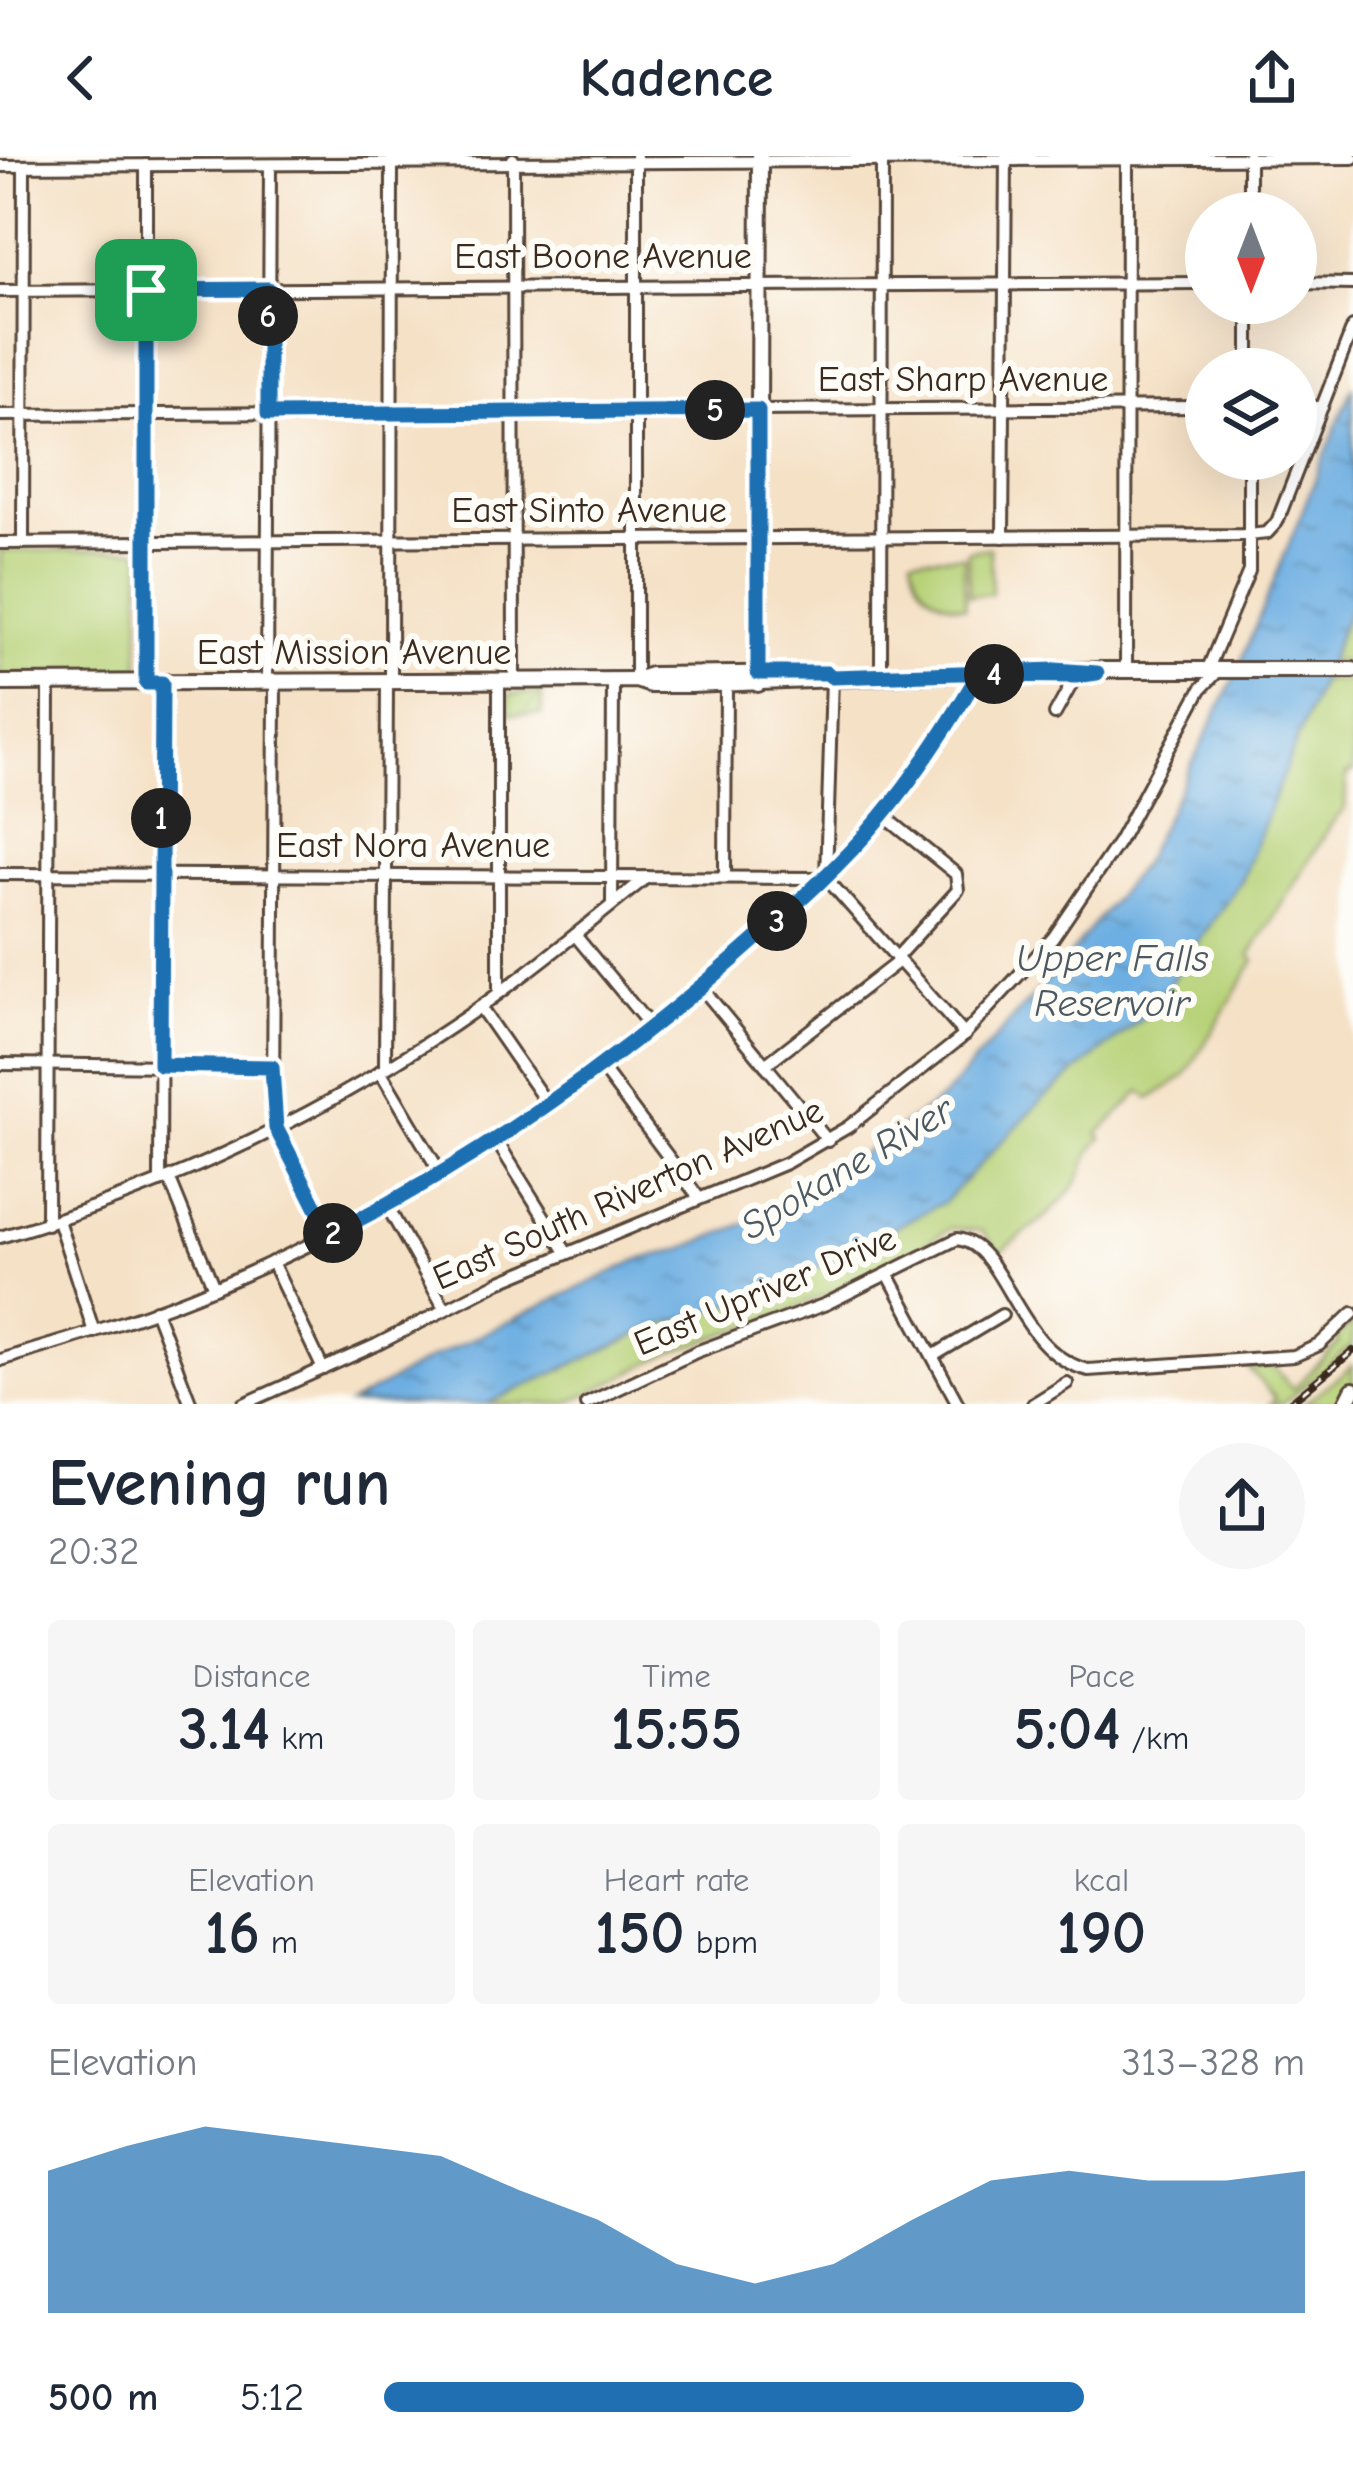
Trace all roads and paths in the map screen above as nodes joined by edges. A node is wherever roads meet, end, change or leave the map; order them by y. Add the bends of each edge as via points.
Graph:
1 (1006, 157) edge
2 (1127, 157) edge
3 (1249, 157) edge
4 (882, 158) edge
5 (1353, 158) edge
6 (392, 159) edge
7 (513, 159) edge
8 (636, 159) edge
9 (760, 159) edge
10 (270, 164) junction
11 (146, 165) junction
12 (0, 166) edge
13 (24, 166) junction
14 (1249, 192) edge
15 (1126, 283) junction
16 (1185, 283) edge
17 (1317, 283) edge
18 (1004, 284) junction
19 (1353, 284) edge
20 (881, 285) junction
21 (513, 286) junction
22 (637, 286) junction
23 (759, 286) junction
24 (391, 288) junction
25 (268, 289) junction
26 (23, 290) junction
27 (146, 290) junction
28 (0, 291) edge
29 (1353, 327) edge
30 (1185, 407) edge
31 (1317, 407) edge
32 (1322, 407) junction
33 (1004, 408) junction
34 (1127, 408) junction
35 (881, 409) junction
36 (758, 410) junction
37 (636, 411) junction
38 (514, 412) junction
39 (391, 413) junction
40 (146, 414) junction
41 (268, 414) junction
42 (0, 415) edge
43 (23, 415) junction
44 (1249, 480) edge
45 (1250, 535) junction
46 (1126, 536) junction
47 (1004, 537) junction
48 (758, 538) junction
49 (881, 538) junction
50 (513, 540) junction
51 (636, 540) junction
52 (390, 541) junction
53 (145, 542) junction
54 (268, 542) junction
55 (0, 543) edge
56 (23, 543) junction
57 (1351, 668) edge
58 (1210, 671) junction
59 (1126, 672) junction
60 (1048, 673) junction
61 (1097, 673) junction
62 (978, 675) junction
63 (881, 676) junction
64 (1076, 676) junction
65 (832, 677) junction
66 (758, 678) junction
67 (636, 680) junction
68 (613, 681) junction
69 (389, 682) junction
70 (507, 682) junction
71 (0, 683) edge
72 (49, 683) junction
73 (154, 683) junction
74 (271, 683) junction
75 (726, 685) junction
76 (1201, 689) junction
77 (1055, 714) dead end
78 (883, 815) junction
79 (0, 874) edge
80 (48, 874) junction
81 (161, 875) junction
82 (274, 875) junction
83 (386, 876) junction
84 (500, 876) junction
85 (613, 876) junction
86 (646, 877) junction
87 (725, 877) junction
88 (826, 878) junction
89 (612, 904) junction
90 (575, 935) junction
91 (898, 959) junction
92 (701, 987) junction
93 (499, 992) junction
94 (480, 1007) junction
95 (651, 1027) junction
96 (965, 1035) junction
97 (0, 1064) edge
98 (47, 1064) junction
99 (160, 1065) junction
100 (765, 1065) junction
101 (272, 1067) junction
102 (601, 1067) junction
103 (383, 1069) junction
104 (548, 1105) junction
105 (276, 1128) junction
106 (496, 1140) junction
107 (828, 1141) junction
108 (441, 1174) junction
109 (165, 1180) junction
110 (699, 1198) junction
111 (387, 1206) junction
112 (52, 1222) junction
113 (330, 1234) junction
114 (0, 1238) edge
115 (566, 1252) junction
116 (272, 1262) junction
117 (888, 1274) junction
118 (214, 1288) junction
119 (445, 1309) junction
120 (155, 1310) junction
121 (1353, 1312) edge
122 (1002, 1315) dead end
123 (94, 1331) junction
124 (933, 1356) junction
125 (0, 1360) edge
126 (323, 1369) junction
127 (1067, 1383) dead end
128 (1353, 1390) edge
129 (191, 1404) edge
130 (244, 1404) edge
131 (586, 1404) edge
132 (958, 1404) edge
133 (1033, 1404) edge
134 (1346, 1404) edge

1 - 2 street
1 - 4 street
1 - 18 street
2 - 3 street
2 - 15 street
3 - 5 street
3 - 14 street
4 - 9 street
4 - 20 street
6 - 7 street
6 - 10 street
6 - 24 street
7 - 8 street
7 - 21 street
8 - 9 street
8 - 22 street
9 - 23 main road
10 - 11 street
10 - 25 street
11 - 13 street
11 - 27 street
12 - 13 street
13 - 26 street
15 - 16 street, East Boone Avenue
15 - 18 street, East Boone Avenue
15 - 34 street
17 - 19 street
18 - 20 street, East Boone Avenue
18 - 33 street
20 - 23 street, East Boone Avenue
20 - 35 street
21 - 22 street, East Boone Avenue
21 - 24 street, East Boone Avenue
21 - 38 street
22 - 23 street, East Boone Avenue
22 - 37 street
23 - 36 main road
24 - 25 street, East Boone Avenue
24 - 39 street
25 - 27 street, East Boone Avenue
25 - 41 street
26 - 27 street, East Boone Avenue
26 - 28 street, East Boone Avenue
26 - 43 street
27 - 40 street
29 - 32 street
30 - 34 street, East Sharp Avenue
31 - 32 street
32 - 45 street via 1277,522
33 - 34 street, East Sharp Avenue
33 - 35 street, East Sharp Avenue
33 - 47 street
34 - 46 street
35 - 36 street, East Sharp Avenue
35 - 49 street
36 - 37 street, East Sharp Avenue
36 - 48 main road
37 - 38 street, East Sharp Avenue
37 - 51 street
38 - 39 street, East Sharp Avenue
38 - 50 street
39 - 41 street, East Sharp Avenue
39 - 52 street
40 - 41 street, East Sharp Avenue
40 - 43 street, East Sharp Avenue
40 - 53 street
41 - 54 street
42 - 43 street, East Sharp Avenue
43 - 56 street
44 - 45 street
45 - 46 street, East Sinto Avenue
45 - 58 street via 1249,571
46 - 47 street, East Sinto Avenue
46 - 59 street
47 - 49 street, East Sinto Avenue
48 - 49 street, East Sinto Avenue
48 - 51 street, East Sinto Avenue
48 - 66 main road
49 - 63 street
50 - 51 street, East Sinto Avenue
50 - 52 street, East Sinto Avenue
50 - 70 street
51 - 67 street
52 - 54 street, East Sinto Avenue
52 - 69 street
53 - 54 street, East Sinto Avenue
53 - 56 street, East Sinto Avenue
53 - 73 street
54 - 74 street
55 - 56 street, East Sinto Avenue
57 - 58 main road, East Mission Avenue
58 - 59 main road, East Mission Avenue
58 - 76 street, East South Riverton Avenue
58 - 76 street
59 - 61 main road, East Mission Avenue
60 - 61 main road, East Mission Avenue
60 - 62 main road, East Mission Avenue
60 - 64 main road, East Mission Avenue
61 - 64 main road, East Mission Avenue
62 - 63 main road, East Mission Avenue
62 - 78 street
63 - 65 main road, East Mission Avenue
64 - 77 street
65 - 66 main road, East Mission Avenue
65 - 88 street
66 - 67 main road, East Mission Avenue
66 - 75 main road, East Mission Avenue
67 - 68 main road, East Mission Avenue
67 - 75 main road, East Mission Avenue
68 - 70 main road, East Mission Avenue
68 - 85 street
69 - 70 main road, East Mission Avenue
69 - 74 main road, East Mission Avenue
69 - 83 street
70 - 84 street
71 - 72 main road, East Mission Avenue
72 - 73 main road, East Mission Avenue
72 - 80 street
73 - 74 main road, East Mission Avenue
73 - 81 street
74 - 82 street
75 - 87 street
76 - 96 street, East South Riverton Avenue via 1067,918
78 - 88 street
78 - 91 street via 956,874 958,890
79 - 80 street, East Nora Avenue
80 - 81 street, East Nora Avenue
80 - 98 street
81 - 82 street, East Nora Avenue
81 - 99 street
82 - 83 street, East Nora Avenue
82 - 101 street
83 - 84 street, East Nora Avenue
83 - 103 street
84 - 85 street, East Nora Avenue
84 - 93 street
85 - 86 street, East Nora Avenue
85 - 89 street
86 - 87 street, East Nora Avenue
86 - 89 street
87 - 88 street, East Nora Avenue
88 - 91 street
88 - 92 street
89 - 90 street
90 - 93 street
90 - 95 street
91 - 96 street
91 - 100 street
92 - 95 street
92 - 100 street
93 - 94 street
94 - 103 street
94 - 104 street
95 - 102 street
96 - 107 street, East South Riverton Avenue
97 - 98 street
98 - 99 street
98 - 112 street
99 - 101 street
99 - 109 street
100 - 107 street
101 - 105 street
102 - 104 street
102 - 110 street
103 - 105 street
103 - 108 street
104 - 106 street
105 - 109 street
105 - 113 street
106 - 108 street
106 - 115 street
107 - 110 street, East South Riverton Avenue
108 - 111 street
109 - 112 street
109 - 118 street
110 - 115 street, East South Riverton Avenue
111 - 113 street
111 - 119 street
112 - 114 street
112 - 123 street
113 - 116 street
115 - 119 street, East South Riverton Avenue
116 - 118 street
116 - 126 street
117 - 121 street, East Upriver Drive via 946,1242 969,1240 1043,1346 1088,1370 1294,1356 1323,1342
117 - 124 street
117 - 131 street, East Upriver Drive
118 - 120 street
119 - 126 street, East South Riverton Avenue
120 - 123 street
120 - 129 street
122 - 124 street
123 - 125 street
124 - 132 street
126 - 130 street, East South Riverton Avenue
127 - 133 street
128 - 134 main road

